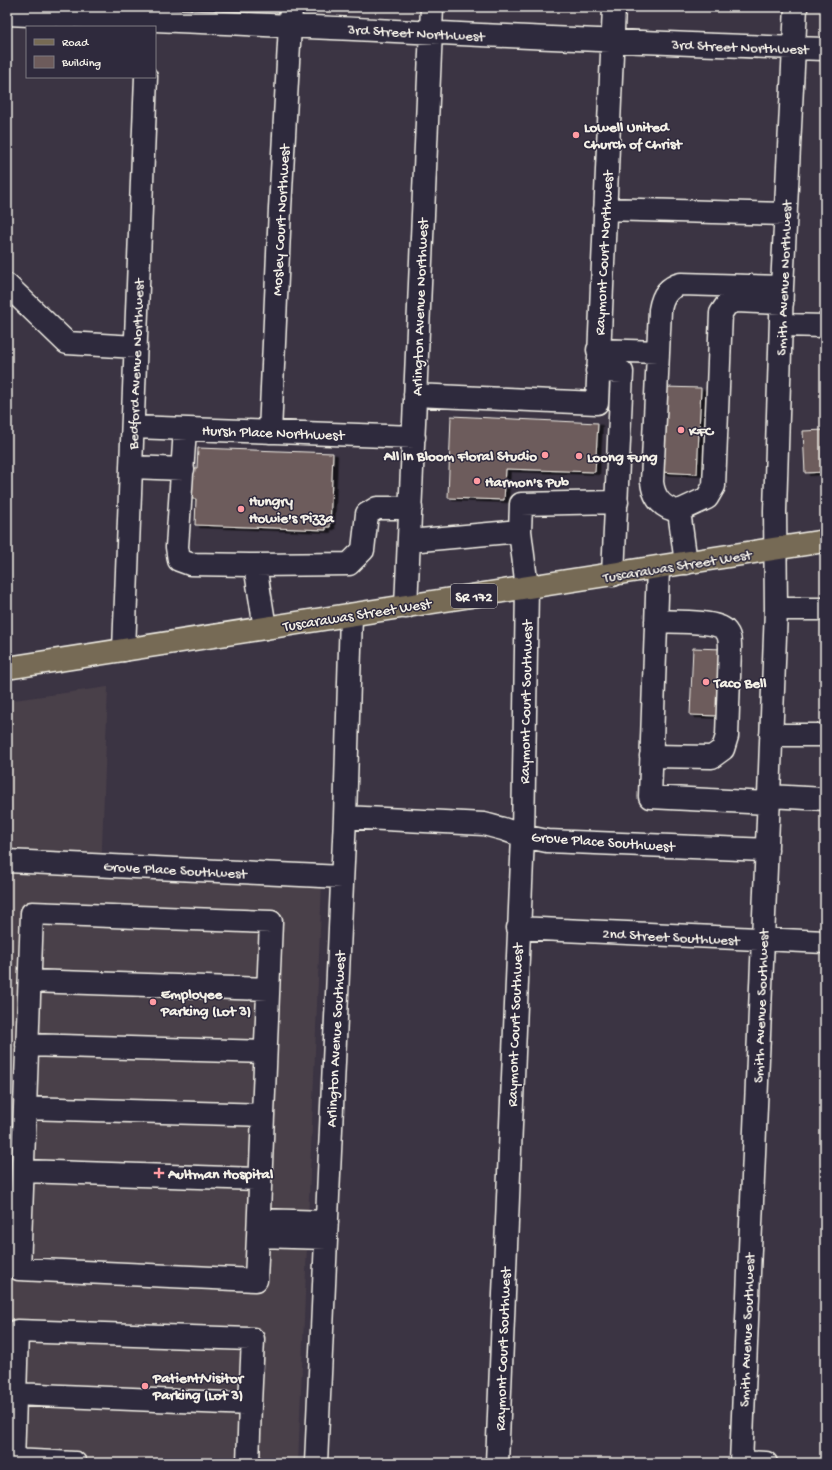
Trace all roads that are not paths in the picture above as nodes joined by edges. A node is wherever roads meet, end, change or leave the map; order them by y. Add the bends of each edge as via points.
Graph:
1 (432, 7) edge
2 (614, 7) edge
3 (796, 7) edge
4 (10, 12) edge
5 (291, 16) edge
6 (149, 18) edge
7 (430, 33) junction
8 (612, 41) junction
9 (793, 48) junction
10 (825, 49) edge
11 (146, 78) edge
12 (605, 209) junction
13 (786, 214) junction
14 (7, 285) edge
15 (782, 295) junction
16 (781, 325) junction
17 (825, 326) edge
18 (136, 347) junction
19 (598, 350) junction
20 (658, 357) junction
21 (597, 371) junction
22 (415, 395) junction
23 (132, 427) junction
24 (185, 429) junction
25 (270, 432) junction
26 (414, 438) junction
27 (131, 467) junction
28 (182, 469) junction
29 (617, 502) junction
30 (411, 508) junction
31 (679, 511) junction
32 (520, 531) junction
33 (409, 541) junction
34 (825, 542) edge
35 (776, 550) junction
36 (686, 563) junction
37 (255, 565) junction
38 (658, 568) junction
39 (613, 575) junction
40 (527, 588) junction
41 (406, 607) junction
42 (776, 609) junction
43 (825, 609) edge
44 (351, 615) junction
45 (656, 621) junction
46 (265, 628) junction
47 (124, 650) junction
48 (7, 668) edge
49 (771, 735) junction
50 (825, 735) edge
51 (652, 756) junction
52 (825, 799) edge
53 (769, 800) junction
54 (345, 817) junction
55 (523, 836) junction
56 (767, 850) junction
57 (7, 861) edge
58 (342, 877) junction
59 (518, 928) junction
60 (763, 940) junction
61 (825, 942) edge
62 (30, 981) junction
63 (268, 989) junction
64 (27, 1045) junction
65 (265, 1052) junction
66 (25, 1108) junction
67 (263, 1115) junction
68 (23, 1171) junction
69 (260, 1179) junction
70 (258, 1228) junction
71 (326, 1230) junction
72 (15, 1394) junction
73 (250, 1404) junction
74 (13, 1462) edge
75 (741, 1462) edge
76 (75, 1463) edge
77 (248, 1463) edge
78 (322, 1463) edge
79 (497, 1463) edge
80 (766, 1463) edge

1 - 7 street, Arlington Avenue Northwest
2 - 8 street, Raymont Court Northwest
3 - 9 street, Smith Avenue Northwest
4 - 6 street, 3rd Street Northwest
5 - 6 street, 3rd Street Northwest
5 - 7 street, 3rd Street Northwest
5 - 25 street, Mosley Court Northwest
7 - 8 street, 3rd Street Northwest
7 - 22 street, Arlington Avenue Northwest
8 - 9 street, 3rd Street Northwest
8 - 12 street, Raymont Court Northwest
9 - 10 street, 3rd Street Northwest
9 - 13 street, Smith Avenue Northwest
11 - 18 street, Bedford Avenue Northwest
12 - 13 street
12 - 19 street, Raymont Court Northwest
13 - 15 street, Smith Avenue Northwest
14 - 18 street via 67,343
15 - 16 street, Smith Avenue Northwest
15 - 20 street via 681,284 676,286 668,291 661,305
15 - 31 street via 736,301 727,304 722,310 714,486 707,498
16 - 17 street
16 - 35 street, Smith Avenue Northwest
18 - 23 street, Bedford Avenue Northwest
19 - 20 street
19 - 21 street, Raymont Court Northwest
20 - 31 street via 653,486 660,503 669,509
21 - 22 street, Raymont Court Northwest via 597,403
21 - 29 street via 622,372
22 - 26 street, Arlington Avenue Northwest
23 - 24 street, Hursh Place Northwest
23 - 27 street, Bedford Avenue Northwest
24 - 25 street, Hursh Place Northwest
24 - 28 street
25 - 26 street, Hursh Place Northwest
26 - 30 street, Arlington Avenue Northwest
27 - 28 street
27 - 47 street, Bedford Avenue Northwest
28 - 37 street via 177,547 179,560 190,564
29 - 32 street, Raymont Court Southwest via 521,504
29 - 39 street
30 - 33 street, Arlington Avenue Northwest
30 - 37 street via 377,508 367,514 364,550 349,564
31 - 36 street
32 - 33 street
32 - 40 street, Raymont Court Southwest
33 - 41 street, Arlington Avenue Northwest
34 - 35 main road, Tuscarawas Street West / SR 172
35 - 36 main road, Tuscarawas Street West / SR 172
35 - 42 street, Smith Avenue Southwest
36 - 38 main road, Tuscarawas Street West / SR 172
37 - 46 street
38 - 39 main road, Tuscarawas Street West / SR 172
38 - 45 street
39 - 40 main road, Tuscarawas Street West / SR 172
40 - 41 main road, Tuscarawas Street West / SR 172
40 - 55 street, Raymont Court Southwest
41 - 44 main road, Tuscarawas Street West / SR 172
42 - 43 street
42 - 49 street, Smith Avenue Southwest
44 - 46 main road, Tuscarawas Street West / SR 172
44 - 54 street, Arlington Avenue Southwest
45 - 51 street
45 - 51 street via 715,625 727,633 730,648 727,729 723,749 712,757
46 - 47 main road, Tuscarawas Street West / SR 172
47 - 48 main road, Tuscarawas Street West / SR 172
49 - 50 street
49 - 53 street, Smith Avenue Southwest
51 - 53 street via 650,797
52 - 53 street
53 - 56 street, Smith Avenue Southwest
54 - 55 street, Grove Place Southwest via 484,824
54 - 58 street, Arlington Avenue Southwest
55 - 56 street, Grove Place Southwest via 547,841
55 - 59 street, Raymont Court Southwest
56 - 60 street, Smith Avenue Southwest
57 - 58 street, Grove Place Southwest
58 - 71 street, Arlington Avenue Southwest
59 - 60 street, 2nd Street Southwest
59 - 79 street, Raymont Court Southwest
60 - 61 street, 2nd Street Southwest
60 - 75 street, Smith Avenue Southwest
62 - 63 street
62 - 63 street via 32,913 271,922
62 - 64 street
63 - 65 street
64 - 65 street
64 - 66 street
65 - 67 street
66 - 67 street
66 - 68 street
67 - 69 street
68 - 69 street
68 - 70 street via 19,1269 256,1280
69 - 70 street
70 - 71 street
71 - 78 street, Arlington Avenue Southwest
72 - 73 street
72 - 73 street via 17,1331 253,1339
72 - 74 street
73 - 77 street
74 - 76 street
75 - 80 street

